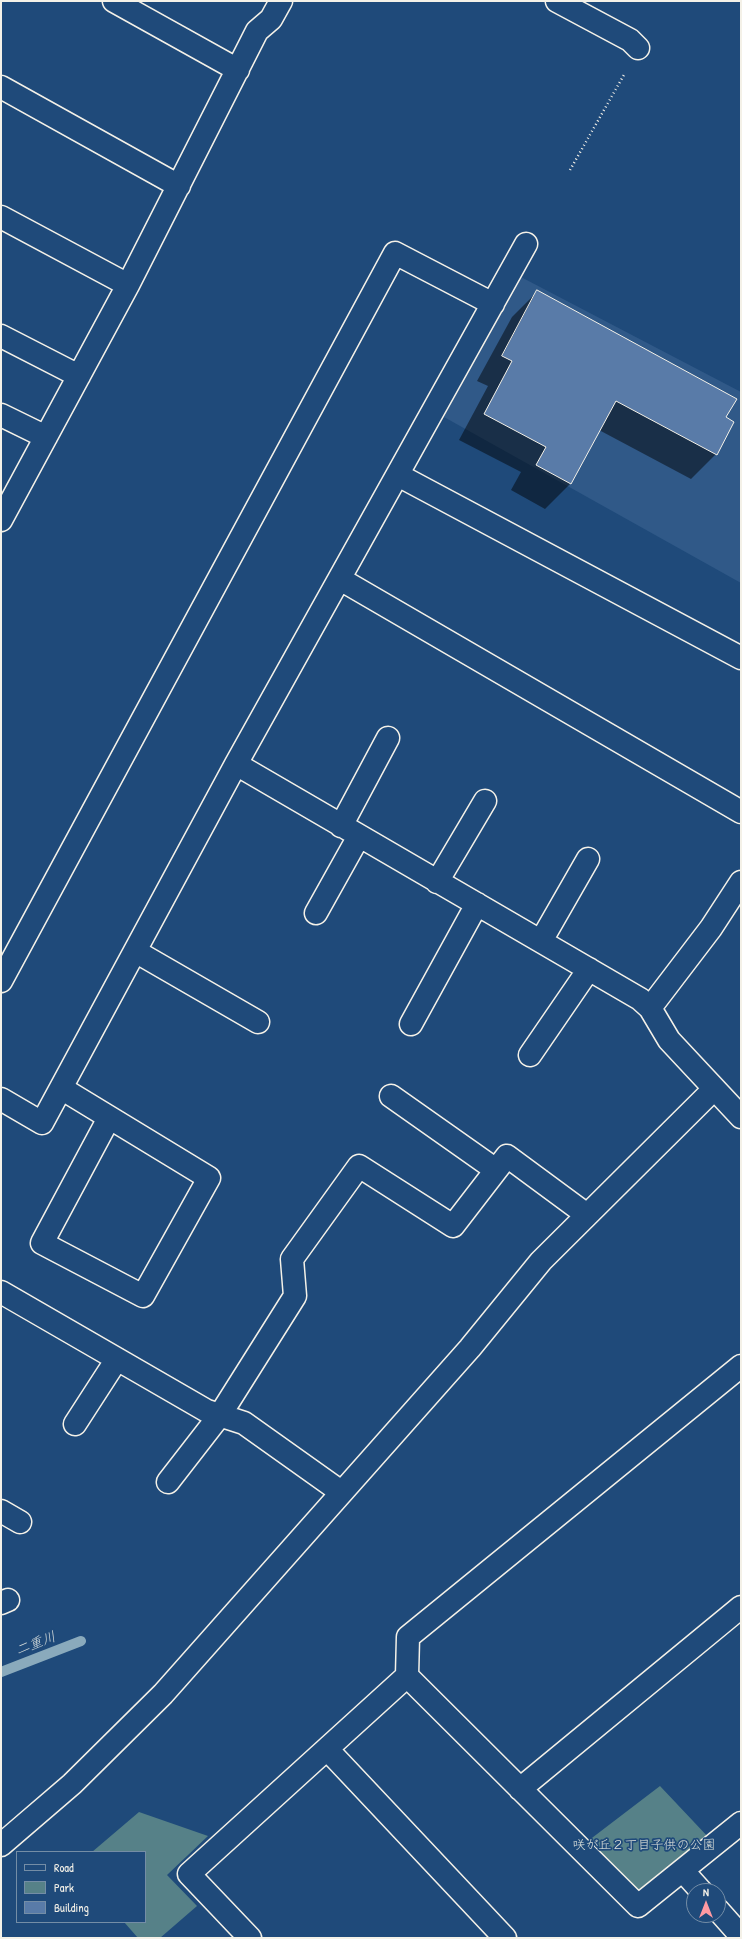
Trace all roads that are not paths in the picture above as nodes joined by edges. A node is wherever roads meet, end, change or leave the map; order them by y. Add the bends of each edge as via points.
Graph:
1 (114, 1) edge
2 (281, 1) edge
3 (558, 1) edge
4 (638, 48) road end
5 (238, 70) junction
6 (1, 87) edge
7 (178, 186) junction
8 (1, 217) edge
9 (526, 244) dead end
10 (128, 285) junction
11 (494, 304) junction
12 (1, 336) edge
13 (79, 376) junction
14 (1, 415) edge
15 (46, 437) junction
16 (398, 475) junction
17 (1, 520) edge
18 (340, 579) junction
19 (741, 658) edge
20 (388, 738) dead end
21 (236, 764) junction
22 (485, 801) dead end
23 (741, 812) edge
24 (350, 831) junction
25 (588, 859) dead end
26 (437, 882) junction
27 (741, 882) edge
28 (476, 904) junction
29 (316, 913) dead end
30 (541, 941) junction
31 (135, 951) junction
32 (588, 969) junction
33 (1, 981) edge
34 (650, 1008) junction
35 (258, 1022) dead end
36 (411, 1024) dead end
37 (530, 1055) dead end
38 (61, 1088) junction
39 (714, 1089) junction
40 (391, 1096) dead end
41 (1, 1099) edge
42 (741, 1117) edge
43 (109, 1118) junction
44 (496, 1170) junction
45 (587, 1216) junction
46 (1, 1292) edge
47 (116, 1359) junction
48 (741, 1366) edge
49 (220, 1415) junction
50 (75, 1424) dead end
51 (168, 1482) dead end
52 (341, 1492) junction
53 (1, 1511) edge
54 (20, 1522) dead end
55 (741, 1607) edge
56 (407, 1676) junction
57 (327, 1749) junction
58 (520, 1789) junction
59 (741, 1823) edge
60 (3, 1839) edge
61 (683, 1871) junction
62 (694, 1883) edge
63 (726, 1919) edge
64 (500, 1936) edge
65 (741, 1936) edge
66 (250, 1938) edge

1 - 5 street
2 - 5 street via 271,19 257,31
3 - 4 street via 630,40
5 - 7 street
6 - 7 street
7 - 10 street
8 - 10 street
9 - 11 street
10 - 13 street
11 - 16 street
11 - 33 street via 395,253
12 - 13 street
13 - 15 street
14 - 15 street
15 - 17 street
16 - 18 street
16 - 19 street
18 - 21 street
18 - 23 street
20 - 24 street
21 - 24 street
21 - 31 street
22 - 26 street
24 - 26 street
24 - 29 street
25 - 30 street
26 - 28 street
27 - 34 street via 711,928
28 - 30 street
28 - 36 street
30 - 32 street
31 - 35 street
31 - 38 street
32 - 34 street via 640,999
32 - 37 street
34 - 39 street via 669,1040
38 - 41 street via 42,1123
38 - 43 street
39 - 42 street
39 - 45 street
40 - 44 street
43 - 43 street via 209,1178 143,1296 42,1243
44 - 45 street via 507,1156
44 - 49 street via 453,1226 359,1166 292,1259 295,1296
45 - 52 street via 541,1262 470,1348
46 - 47 street
47 - 49 street via 207,1411
47 - 50 street
48 - 56 street via 408,1637
49 - 51 street
49 - 52 street via 244,1423
52 - 60 street via 163,1694 72,1784
53 - 54 street
55 - 58 street
56 - 57 street
56 - 58 street
57 - 64 street
57 - 66 street via 189,1874
58 - 61 street via 638,1906
59 - 61 street
61 - 62 street
63 - 65 street

